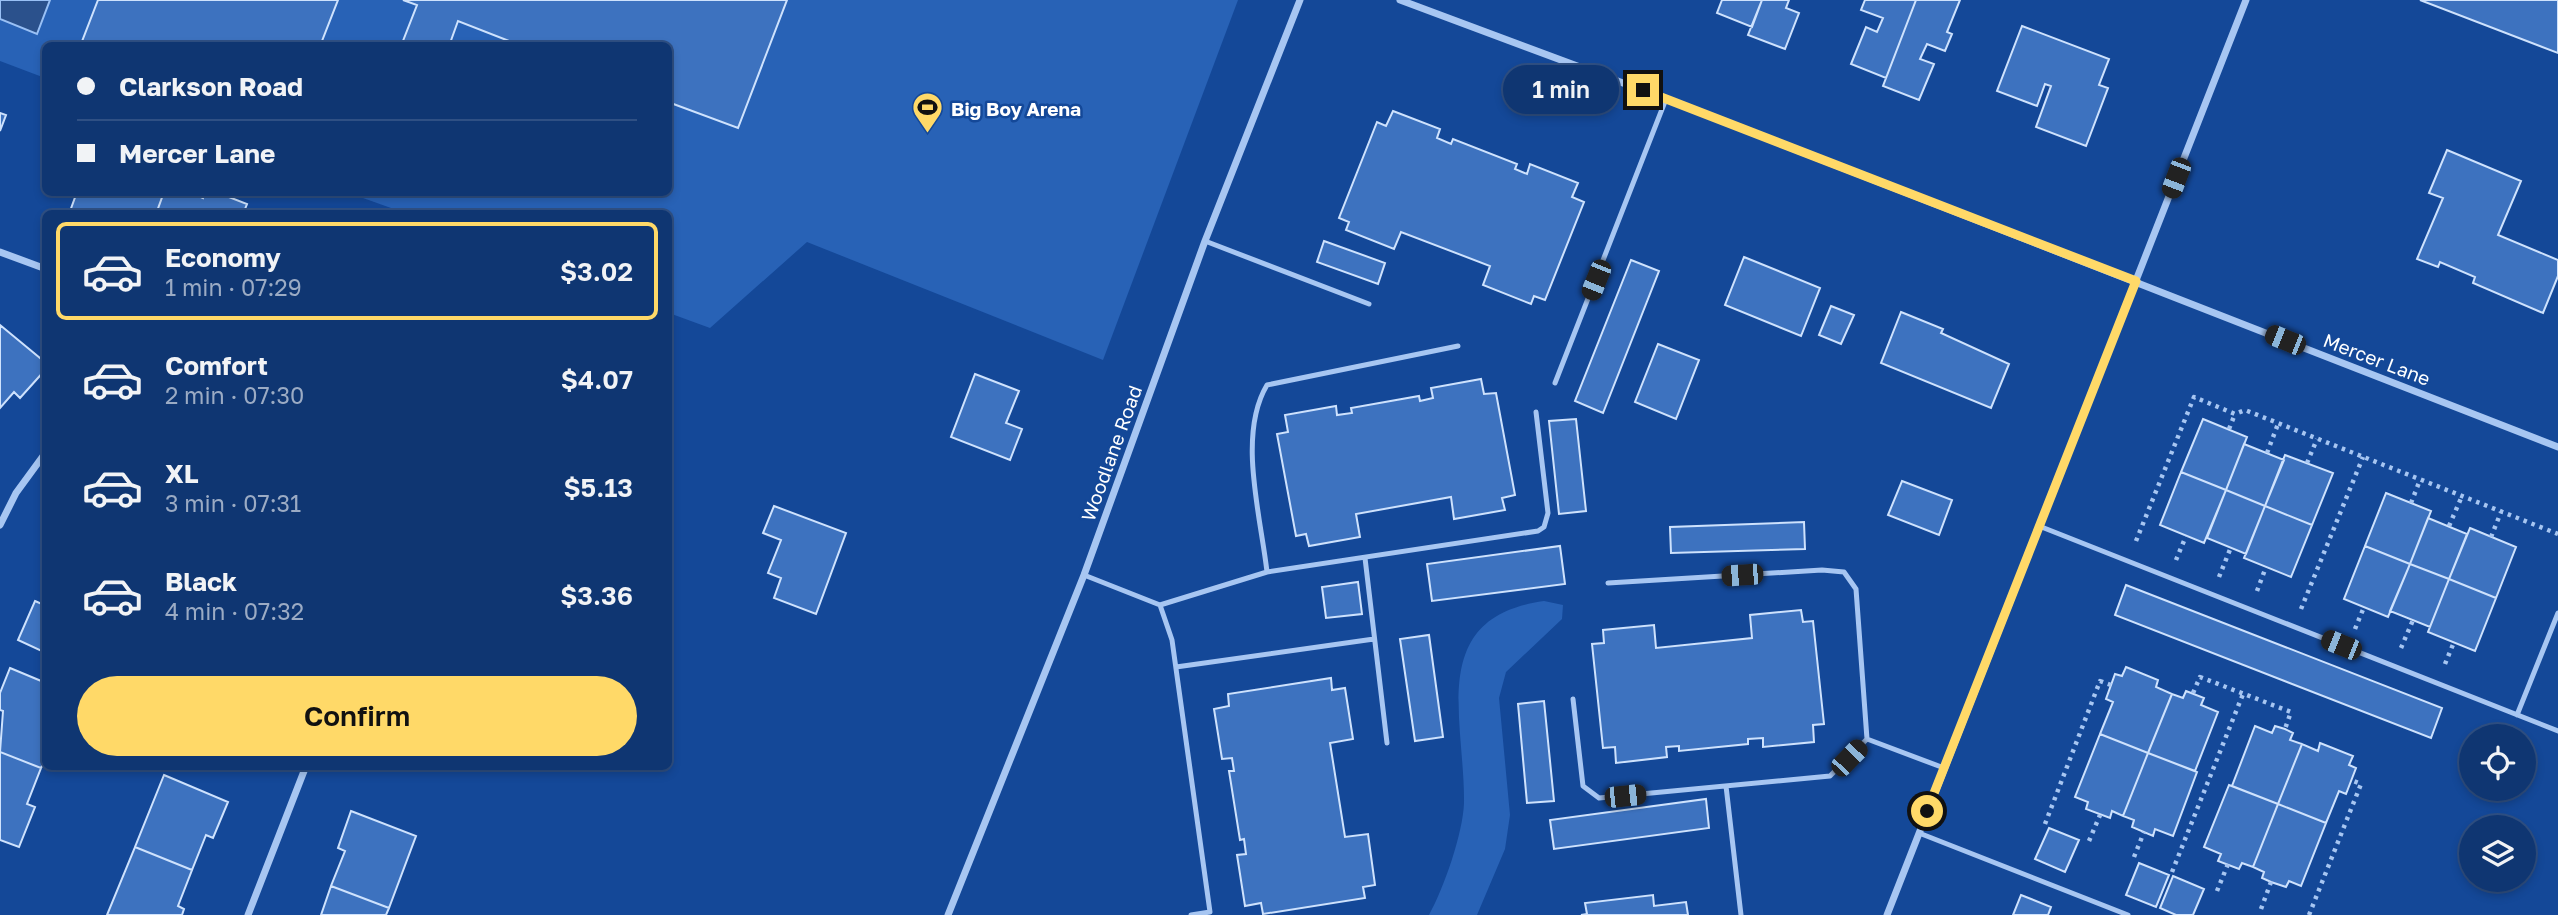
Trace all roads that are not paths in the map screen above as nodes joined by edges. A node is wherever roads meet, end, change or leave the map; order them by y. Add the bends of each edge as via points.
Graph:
1 (1300, 0) edge
2 (1400, 0) edge
3 (2246, 0) edge
4 (1666, 99) junction
5 (1205, 241) junction
6 (0, 252) edge
7 (42, 268) edge
8 (2136, 281) junction
9 (1369, 304) dead end
10 (1458, 346) dead end
11 (1555, 383) dead end
12 (1536, 412) dead end
13 (2558, 447) edge
14 (42, 457) edge
15 (0, 525) edge
16 (2039, 526) junction
17 (1364, 558) junction
18 (1268, 572) junction
19 (1084, 575) junction
20 (1608, 583) dead end
21 (1160, 605) junction
22 (2558, 613) edge
23 (1374, 639) junction
24 (1176, 667) junction
25 (1573, 699) dead end
26 (2517, 715) junction
27 (2558, 731) edge
28 (1867, 739) junction
29 (1387, 743) dead end
30 (1944, 768) junction
31 (304, 770) edge
32 (1726, 786) junction
33 (1919, 833) junction
34 (1211, 914) edge
35 (247, 915) edge
36 (948, 915) edge
37 (1191, 915) edge
38 (1741, 915) edge
39 (1886, 915) edge
40 (2128, 915) edge

1 - 5 street, Woodlane Road
2 - 4 street, Mercer Lane
3 - 8 street
4 - 8 street, Mercer Lane
4 - 11 lane
5 - 9 lane
5 - 19 street, Woodlane Road
6 - 7 street
8 - 13 street, Mercer Lane
8 - 16 street
10 - 18 lane via 1267,385 1253,419 1252,446
12 - 17 lane via 1548,513 1544,527 1531,534
14 - 15 street
16 - 26 lane
16 - 30 street
17 - 18 lane
17 - 23 lane
18 - 21 lane
19 - 21 lane
19 - 36 street, Woodlane Road
20 - 28 lane via 1844,572 1856,589
21 - 24 lane
22 - 26 lane
23 - 24 lane
23 - 29 lane
24 - 34 lane
25 - 32 lane via 1581,778 1592,796
26 - 27 lane
28 - 30 lane
28 - 32 lane via 1830,776
30 - 33 street
31 - 35 street
32 - 38 lane
33 - 39 street
33 - 40 lane
34 - 37 lane

